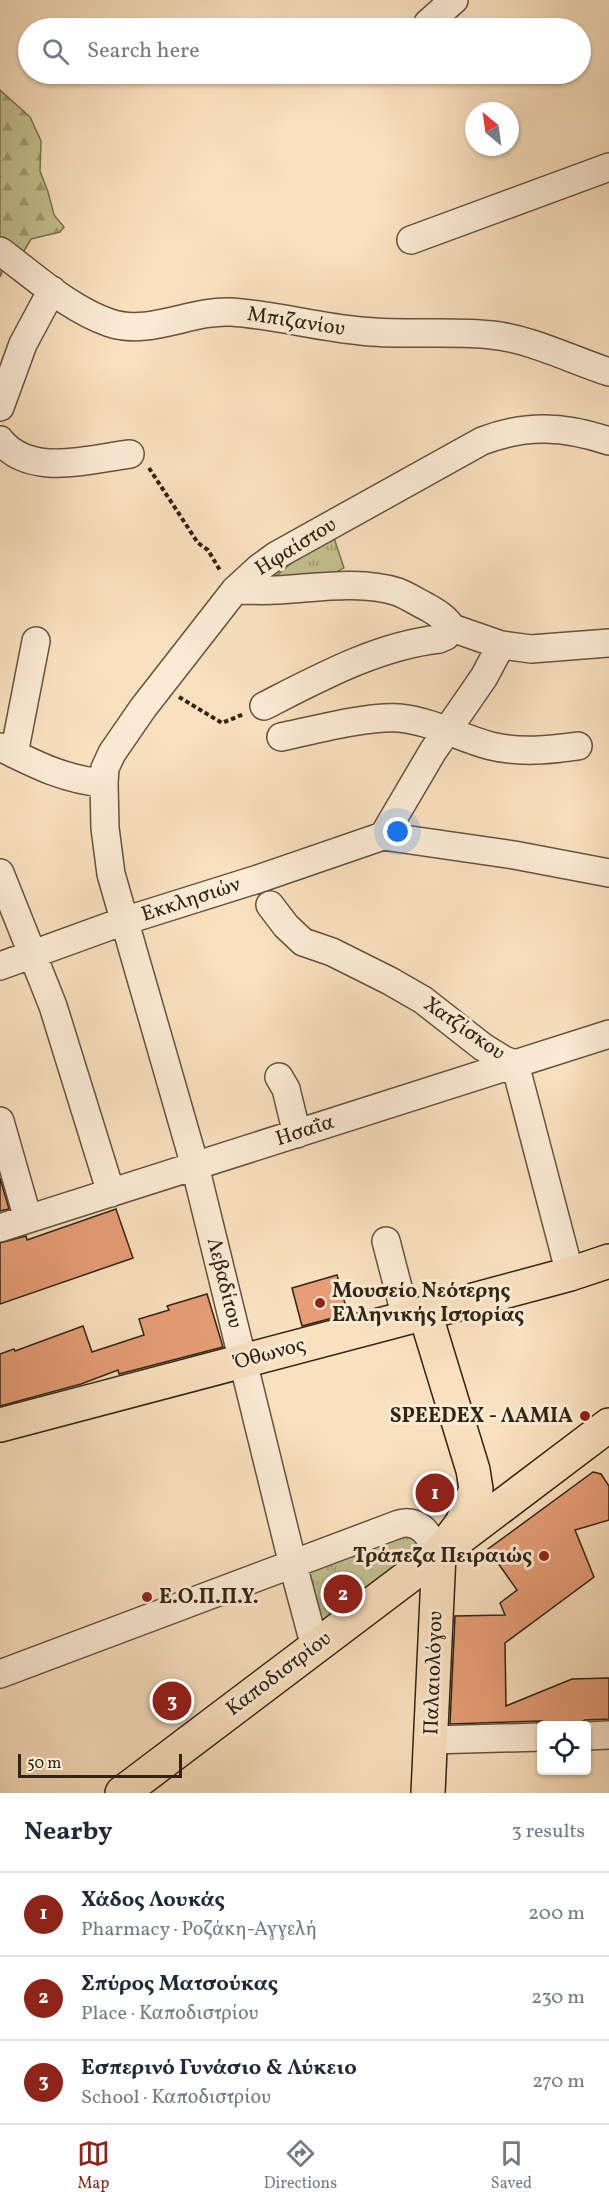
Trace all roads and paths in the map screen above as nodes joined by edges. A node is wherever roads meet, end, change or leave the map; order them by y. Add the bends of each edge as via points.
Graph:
1 (454, 0) edge
2 (434, 18) edge
3 (609, 167) edge
4 (411, 240) dead end
5 (0, 251) edge
6 (52, 290) junction
7 (609, 372) edge
8 (0, 407) edge
9 (609, 441) edge
10 (2, 442) edge
11 (130, 454) joint
12 (232, 594) junction
13 (452, 628) junction
14 (36, 641) dead end
15 (609, 643) edge
16 (501, 645) junction
17 (161, 686) junction
18 (264, 706) dead end
19 (222, 723) dead end
20 (447, 730) junction
21 (281, 736) dead end
22 (578, 746) dead end
23 (7, 750) edge
24 (104, 783) junction
25 (383, 836) junction
26 (0, 873) edge
27 (609, 873) edge
28 (270, 905) dead end
29 (124, 921) junction
30 (33, 954) junction
31 (0, 966) edge
32 (609, 1034) edge
33 (515, 1064) junction
34 (279, 1077) dead end
35 (0, 1121) edge
36 (297, 1134) junction
37 (195, 1166) junction
38 (111, 1193) junction
39 (28, 1219) junction
40 (0, 1228) edge
41 (386, 1241) dead end
42 (606, 1256) edge
43 (570, 1274) junction
44 (416, 1316) junction
45 (243, 1361) junction
46 (0, 1425) edge
47 (609, 1426) edge
48 (489, 1497) junction
49 (439, 1554) junction
50 (293, 1565) junction
51 (315, 1647) junction
52 (0, 1674) edge
53 (609, 1735) edge
54 (591, 1736) edge
55 (537, 1737) edge
56 (431, 1740) junction
57 (122, 1793) edge
58 (429, 1793) edge

1 - 2 street
3 - 4 street
5 - 6 street, Μπιζανίου
6 - 7 street, Μπιζανίου via 88,313 120,325 149,325 228,312 365,332 494,335
6 - 8 street via 23,344
9 - 12 street, Ηφαίστου via 568,431 531,428 482,441 276,555
10 - 11 street via 45,464
11 - 12 path via 146,465 198,543 208,550
12 - 13 street via 338,586 386,589 427,607
12 - 17 street, Ηφαίστου
13 - 16 street
13 - 18 street via 439,639 386,651
14 - 23 street
15 - 16 street via 531,649
16 - 20 street
17 - 19 path
17 - 24 street, Ηφαίστου via 112,753
20 - 21 street via 397,718
20 - 22 street via 504,749 535,751
20 - 25 street
23 - 24 street via 48,771
24 - 29 street, Ηφαίστου via 108,856
25 - 27 street
25 - 29 street, Εκκλησιών
26 - 30 street
28 - 33 street, Χατζίσκου via 303,942 349,960 423,1000 483,1047
29 - 30 street, Εκκλησιών
29 - 37 street, Λεβαδίτου
30 - 31 street, Εκκλησιών
30 - 38 street
32 - 33 street, Ησαΐα
33 - 36 street, Ησαΐα
33 - 43 street, Χατζίσκου
34 - 36 street via 286,1089
35 - 39 street
36 - 37 street, Ησαΐα
37 - 38 street, Ησαΐα
37 - 45 street, Λεβαδίτου
38 - 39 street, Ησαΐα
39 - 40 street, Ησαΐα
41 - 44 street
42 - 43 main road, Όθωνος
43 - 44 main road, Όθωνος
44 - 45 main road, Όθωνος
44 - 48 main road via 473,1470
45 - 46 main road, Όθωνος
45 - 50 street, Λεβαδίτου
47 - 48 main road
48 - 49 main road, Καποδιστρίου via 462,1523
49 - 50 street via 423,1528 406,1522
49 - 51 main road, Καποδιστρίου
49 - 56 main road, Παλαιολόγου
50 - 51 street, Λεβαδίτου
50 - 52 street
51 - 57 main road, Καποδιστρίου
53 - 54 street
55 - 56 street
56 - 58 main road, Παλαιολόγου

